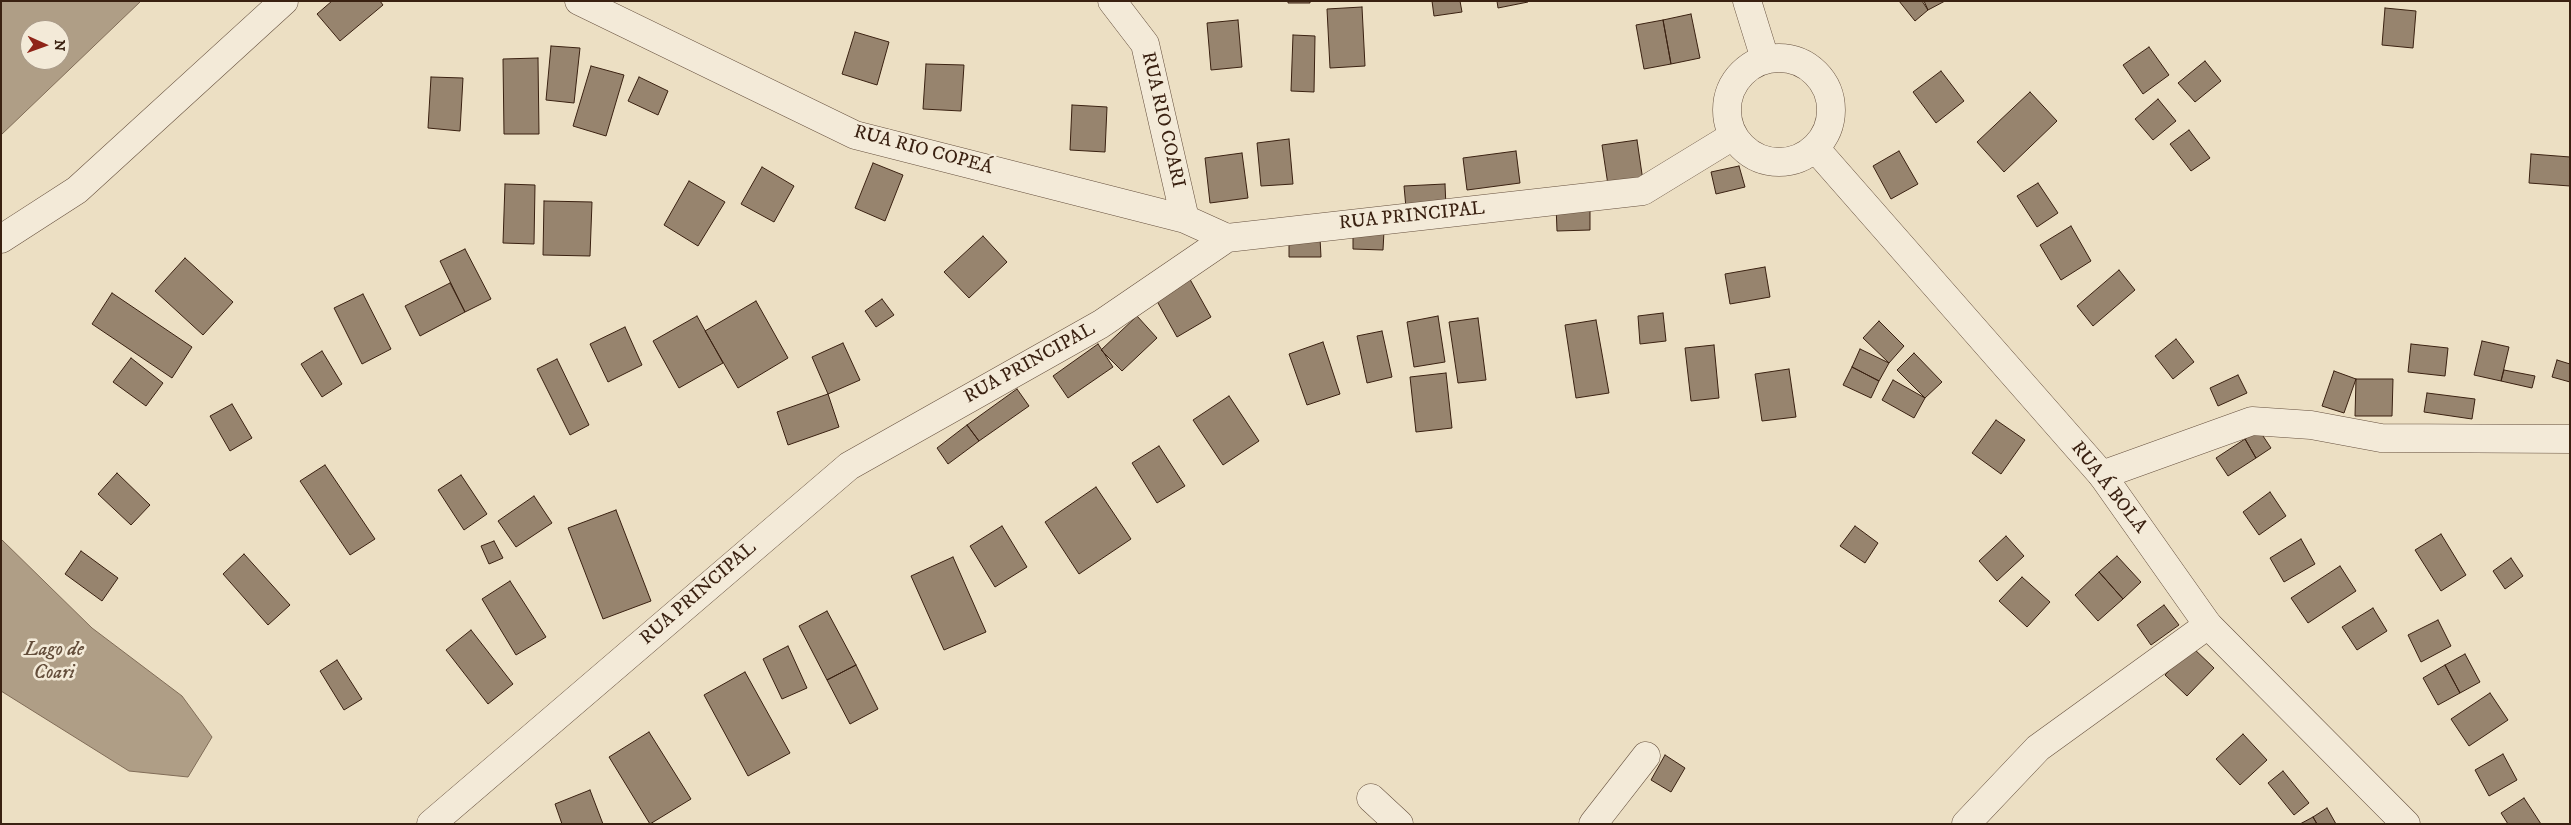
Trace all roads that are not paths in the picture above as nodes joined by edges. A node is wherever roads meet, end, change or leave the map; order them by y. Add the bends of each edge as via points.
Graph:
1 (284, 1) edge
2 (580, 1) edge
3 (1112, 1) edge
4 (1747, 1) edge
5 (1765, 59) junction
6 (1734, 136) junction
7 (1815, 148) junction
8 (1185, 218) junction
9 (1227, 238) junction
10 (1, 239) edge
11 (2570, 439) edge
12 (2102, 475) junction
13 (2208, 625) junction
14 (1646, 756) dead end
15 (1371, 798) dead end
16 (431, 824) edge
17 (1399, 824) edge
18 (1593, 824) edge
19 (1966, 824) edge
20 (2406, 824) edge

1 - 10 street via 77,190
2 - 8 street, RUA RIO COPEÁ via 855,135
3 - 8 street, RUA RIO COARI via 1145,44
4 - 5 street
5 - 6 street via 1742,73 1733,84 1726,110
5 - 7 street via 1792,60 1816,74 1824,84 1829,97 1829,124
6 - 7 street via 1742,147 1765,161 1792,162
6 - 9 street, RUA PRINCIPAL via 1642,191
7 - 12 street, RUA Á BOLA
8 - 9 street, RUA RIO COPEÁ
9 - 16 street, RUA PRINCIPAL via 1101,324 850,466
11 - 12 street via 2381,438 2310,425 2252,421
12 - 13 street, RUA Á BOLA
13 - 19 street via 2038,748
13 - 20 street, RUA Á BOLA
14 - 18 street
15 - 17 street

